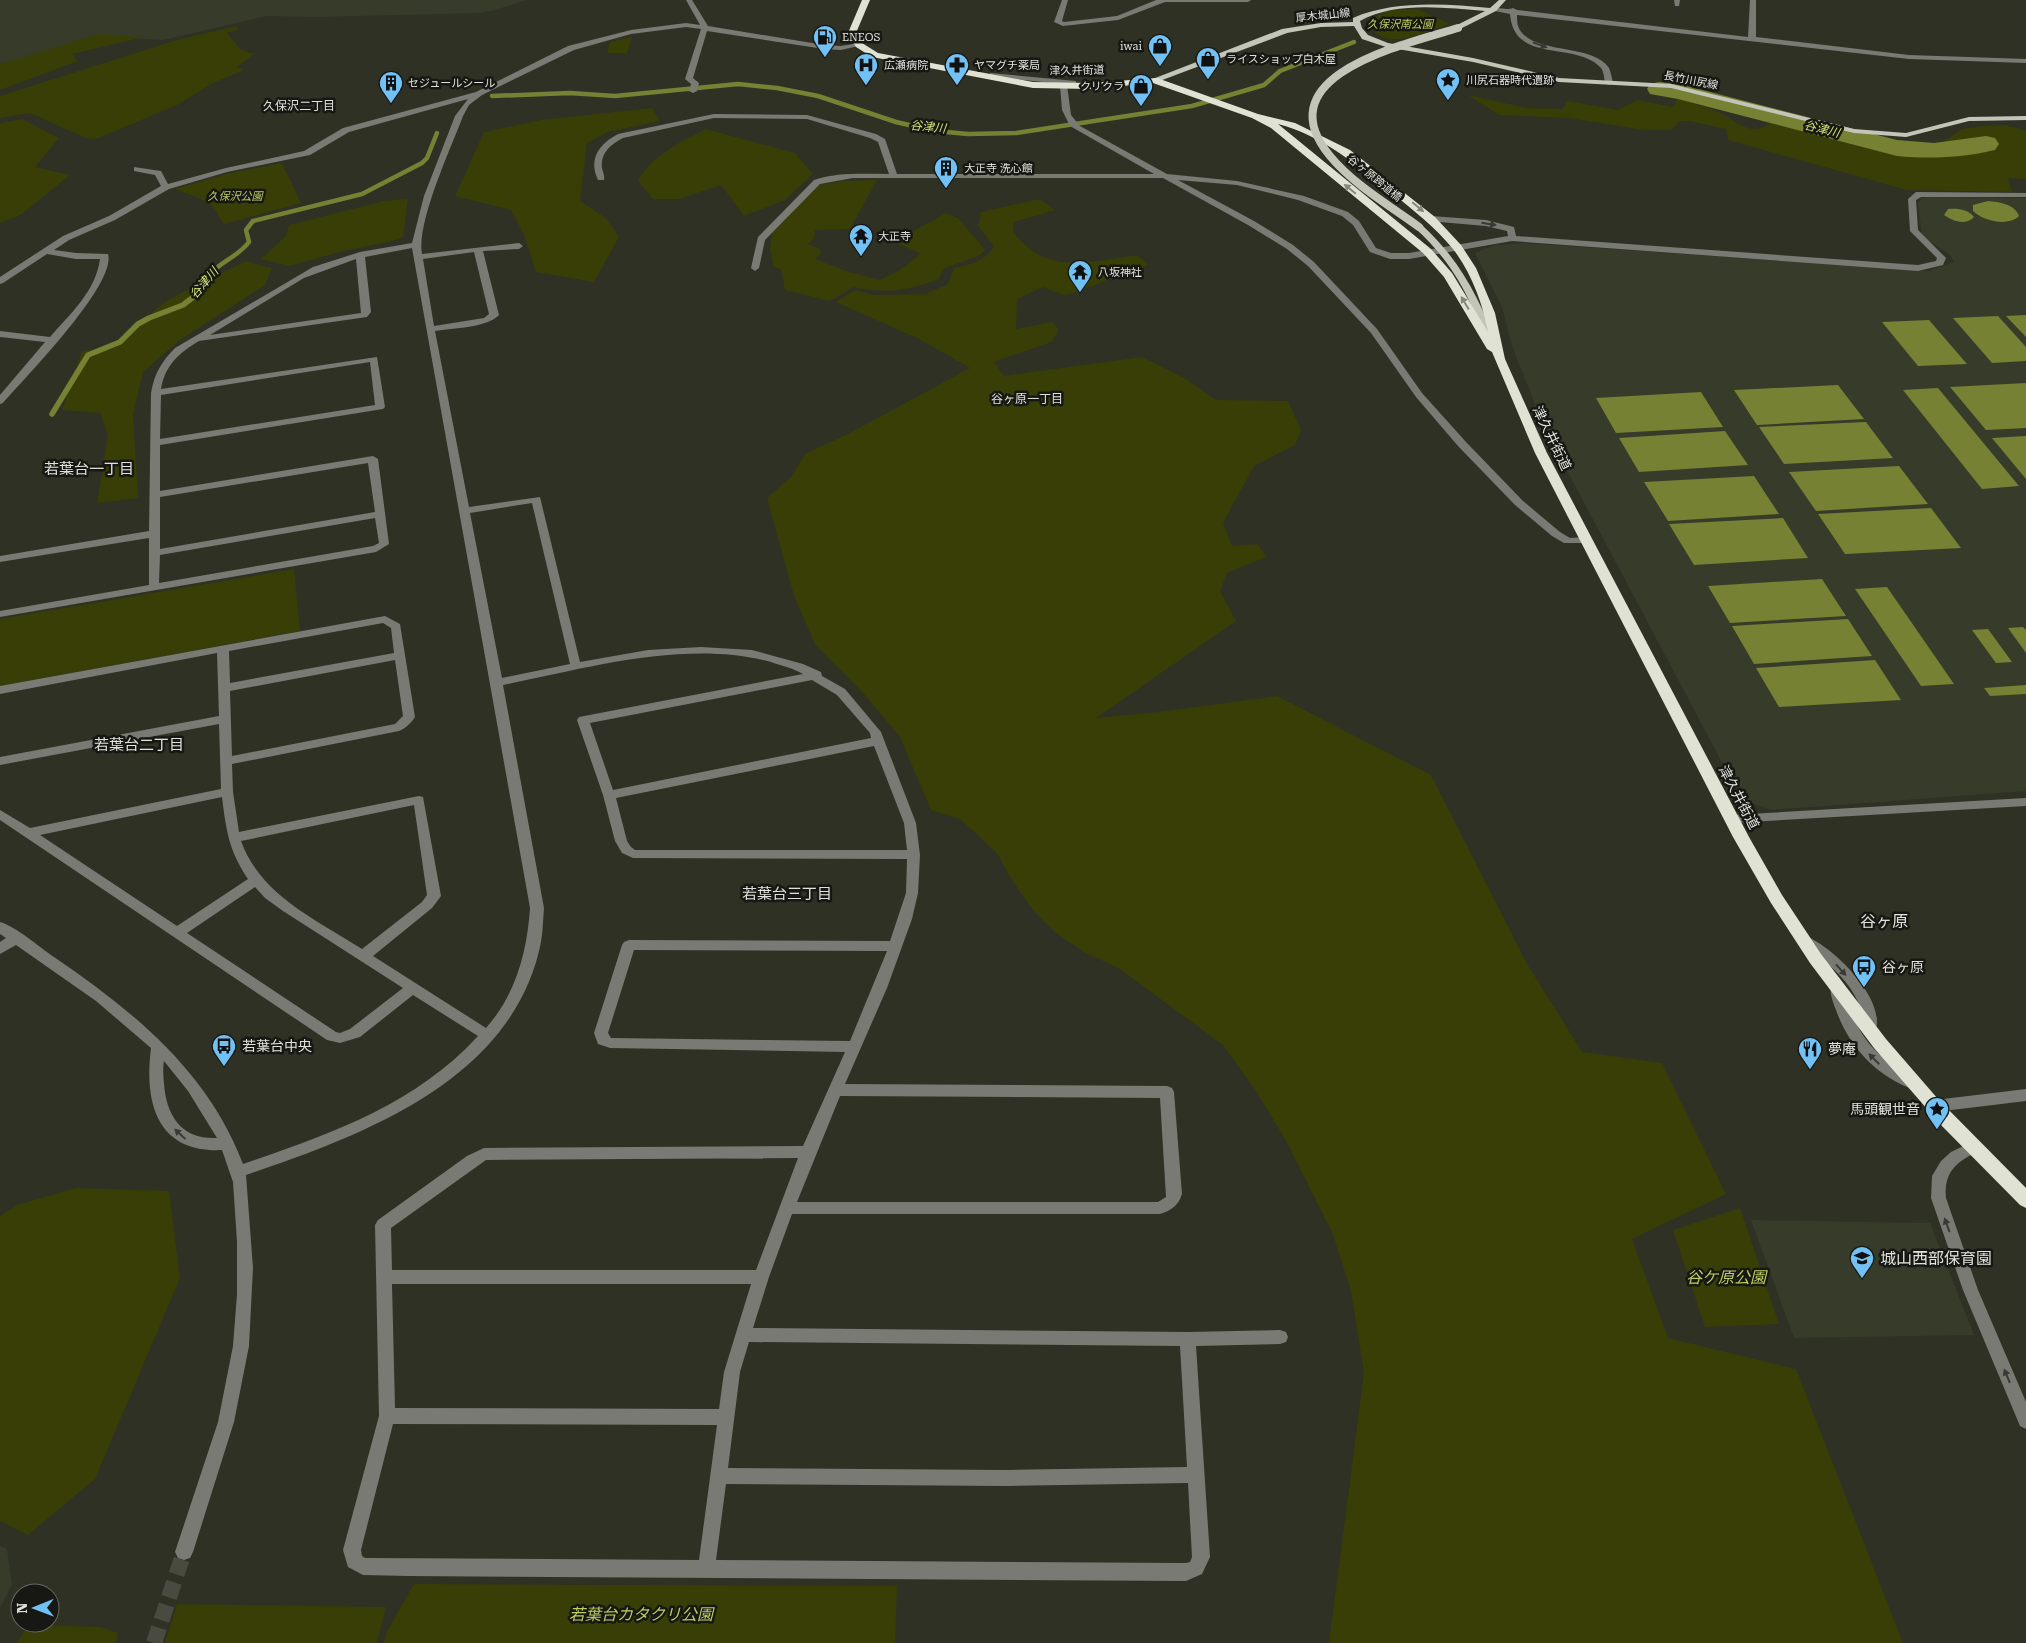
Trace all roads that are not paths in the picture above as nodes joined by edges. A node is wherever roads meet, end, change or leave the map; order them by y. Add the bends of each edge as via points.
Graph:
1 (689, 0) edge
2 (866, 0) edge
3 (1065, 0) edge
4 (1158, 0) edge
5 (1164, 0) edge
6 (1238, 0) edge
7 (1248, 0) edge
8 (1503, 0) edge
9 (1753, 0) edge
10 (1494, 10) junction
11 (1513, 10) junction
12 (1356, 24) junction
13 (705, 27) junction
14 (1752, 40) junction
15 (859, 45) junction
16 (2026, 61) edge
17 (974, 75) junction
18 (1154, 80) junction
19 (1609, 83) junction
20 (1064, 86) junction
21 (1090, 86) junction
22 (694, 87) dead end
23 (479, 93) junction
24 (1256, 116) junction
25 (2026, 118) edge
26 (1323, 139) junction
27 (1300, 148) junction
28 (137, 169) dead end
29 (1163, 176) junction
30 (894, 177) junction
31 (601, 178) dead end
32 (166, 187) junction
33 (2026, 195) edge
34 (1432, 219) junction
35 (1512, 233) junction
36 (416, 245) junction
37 (519, 246) dead end
38 (1457, 246) junction
39 (478, 249) junction
40 (1442, 249) junction
41 (45, 251) junction
42 (1427, 251) junction
43 (360, 255) junction
44 (419, 257) junction
45 (755, 268) dead end
46 (0, 281) edge
47 (430, 329) junction
48 (0, 334) edge
49 (50, 340) junction
50 (193, 340) junction
51 (1499, 359) junction
52 (156, 393) junction
53 (0, 401) edge
54 (156, 443) junction
55 (154, 496) junction
56 (463, 511) junction
57 (380, 514) junction
58 (153, 534) junction
59 (1586, 540) junction
60 (154, 553) junction
61 (0, 559) edge
62 (154, 587) junction
63 (0, 614) edge
64 (223, 650) junction
65 (400, 655) junction
66 (576, 667) junction
67 (817, 675) junction
68 (497, 683) junction
69 (225, 688) junction
70 (0, 690) edge
71 (226, 719) junction
72 (878, 741) junction
73 (227, 761) junction
74 (0, 762) edge
75 (228, 792) junction
76 (609, 795) junction
77 (2026, 802) edge
78 (0, 814) edge
79 (1732, 819) junction
80 (27, 833) junction
81 (234, 838) junction
82 (914, 855) junction
83 (256, 880) junction
84 (0, 927) edge
85 (178, 933) junction
86 (16, 938) junction
87 (1803, 940) junction
88 (896, 946) junction
89 (0, 949) edge
90 (364, 955) junction
91 (414, 987) junction
92 (1837, 987) junction
93 (1869, 1030) junction
94 (488, 1036) junction
95 (158, 1046) junction
96 (854, 1047) junction
97 (1915, 1084) junction
98 (836, 1090) junction
99 (2026, 1095) edge
100 (1935, 1106) junction
101 (226, 1144) junction
102 (1974, 1147) junction
103 (808, 1152) junction
104 (238, 1172) junction
105 (2026, 1200) edge
106 (788, 1208) junction
107 (384, 1277) junction
108 (761, 1277) junction
109 (743, 1334) junction
110 (1280, 1337) dead end
111 (1188, 1338) junction
112 (388, 1416) junction
113 (725, 1417) junction
114 (2026, 1421) edge
115 (1195, 1475) junction
116 (719, 1476) junction
117 (184, 1552) tunnel mouth
118 (706, 1570) junction

1 - 13 street
2 - 15 highway via 852,33
3 - 5 street via 1058,22 1063,24 1118,18
4 - 5 street
5 - 6 street
6 - 7 street
8 - 10 main road
9 - 14 street
10 - 11 street
10 - 12 main road, 厚木城山線 via 1392,4 1368,10 1356,20
10 - 40 main road, 谷ヶ原跨道橋, bridge via 1473,22 1390,50 1340,72 1321,88 1311,108 1315,130 1329,154
11 - 14 street
11 -> 19 street via 1515,28 1520,34 1543,46 1602,62
12 - 18 main road, 厚木城山線 via 1285,31
12 - 19 main road, 長竹川尻線 via 1366,37 1394,47 1473,60 1559,80
13 - 15 street via 832,48
13 - 22 street via 689,80
13 - 23 street via 663,27 588,42
14 - 16 street via 1939,59
15 - 17 highway, 津久井街道 via 889,58
17 - 20 highway, 津久井街道
17 - 21 street
18 - 21 highway, 津久井街道
18 - 24 highway, 津久井街道
19 - 25 main road, 長竹川尻線 via 1671,86 1854,131 1886,135 1914,134 1969,119
20 - 21 highway, 津久井街道
20 - 29 street via 1070,123
23 - 32 street via 346,130 307,153
23 - 36 street via 466,104 459,116 428,196
24 - 26 highway, 津久井街道 via 1281,121
24 - 27 highway, 津久井街道 via 1280,130
26 - 27 highway via 1306,139 1299,144
26 -> 34 highway, 津久井街道 via 1363,163
42 -> 27 highway, 津久井街道
28 - 32 street via 158,173
29 - 30 street
29 - 42 street via 1237,183 1292,196 1345,214 1356,223 1370,247 1379,253 1398,256
29 - 59 street via 1264,231 1311,264 1374,330 1419,395 1489,474 1556,534 1568,541
30 - 31 street via 882,141 873,136 807,117 714,116 614,138 600,151 597,170
30 - 45 street via 853,176 817,182 761,238
32 - 41 street
33 - 35 street via 1914,196 1914,231 1942,258 1940,263 1918,268
34 -> 35 street via 1486,223
34 - 38 highway, 津久井街道
35 - 38 street
36 - 43 street
36 - 44 street
37 - 39 street
38 - 40 street
38 - 51 highway, 津久井街道 via 1471,268 1490,313
39 - 44 street
39 - 47 street via 494,315 487,320
40 - 42 street
40 - 51 main road via 1469,286
41 - 46 street
41 - 49 street via 105,256 104,270 97,286
51 -> 42 highway, 津久井街道 via 1448,275
43 - 50 street via 301,276
43 - 50 street via 364,315
44 - 47 street
47 - 56 street
48 - 49 street
49 - 53 street
50 - 52 street via 165,362 158,374
51 - 59 highway, 津久井街道 via 1537,445
52 - 54 street
52 - 54 street via 374,360 380,407
54 - 55 street
55 - 57 street via 373,459
55 - 58 street
56 - 66 street via 536,499
56 - 68 street
57 - 60 street
57 - 62 street via 384,544 376,549
58 - 60 street
58 - 61 street
59 - 79 highway, 津久井街道
60 - 62 street
62 - 63 street
64 - 65 street via 385,620 396,626
64 - 69 street
64 - 70 street
65 - 69 street
65 - 73 street via 409,717 399,728
66 - 67 street via 660,652 726,650 753,653
66 - 68 street
67 - 72 street via 842,692 859,710 872,726
67 - 76 street via 583,720
68 - 94 street via 538,926 528,972 506,1012
69 - 71 street
71 - 73 street
71 - 74 street
72 - 76 street
72 - 82 street via 910,823
73 - 75 street
75 - 80 street
75 - 81 street
76 - 82 street via 621,841 626,850 634,854
77 - 79 street
78 - 80 street
79 - 87 highway, 津久井街道 via 1776,900
80 - 85 street
81 - 83 street via 242,860
81 - 90 street via 419,800 434,896 428,905
82 - 88 street via 912,893
83 - 85 street
83 - 90 street via 288,908
84 - 86 street
85 - 91 street via 332,1036 340,1038 355,1033
86 - 89 street
86 - 95 street via 122,1014
87 - 92 highway, 津久井街道
87 -> 93 street via 1828,956 1856,989 1868,1012
88 - 96 street
88 - 96 street via 629,945 602,1033 603,1040 610,1043
90 - 91 street
91 - 94 street
92 - 93 highway, 津久井街道
97 -> 92 street via 1887,1071 1872,1058 1842,1016
93 - 97 highway, 津久井街道
94 - 104 street via 443,1077 391,1112 331,1139
95 - 101 street via 198,1094
101 -> 95 street via 207,1145 186,1139 167,1120 156,1086
96 - 98 street
97 - 100 highway, 津久井街道
98 - 103 street
98 - 106 street via 1167,1092 1172,1201 1160,1208
99 - 100 street
100 - 102 highway, 津久井街道
101 - 104 street
102 - 105 highway, 津久井街道
114 -> 102 street via 1938,1202 1942,1169
103 - 106 street
103 - 107 street via 484,1154 383,1225
104 - 117 street via 245,1239 245,1304 240,1346 226,1422
106 - 108 street
107 - 108 street
107 - 112 street
108 - 109 street
109 - 111 street
109 - 113 street via 732,1372
110 - 111 street
111 - 115 street
112 - 113 street
112 - 118 street via 352,1550 354,1561 363,1566
113 - 116 street
115 - 116 street via 1006,1478
115 - 118 street via 1201,1557 1196,1568 1186,1572
116 - 118 street

